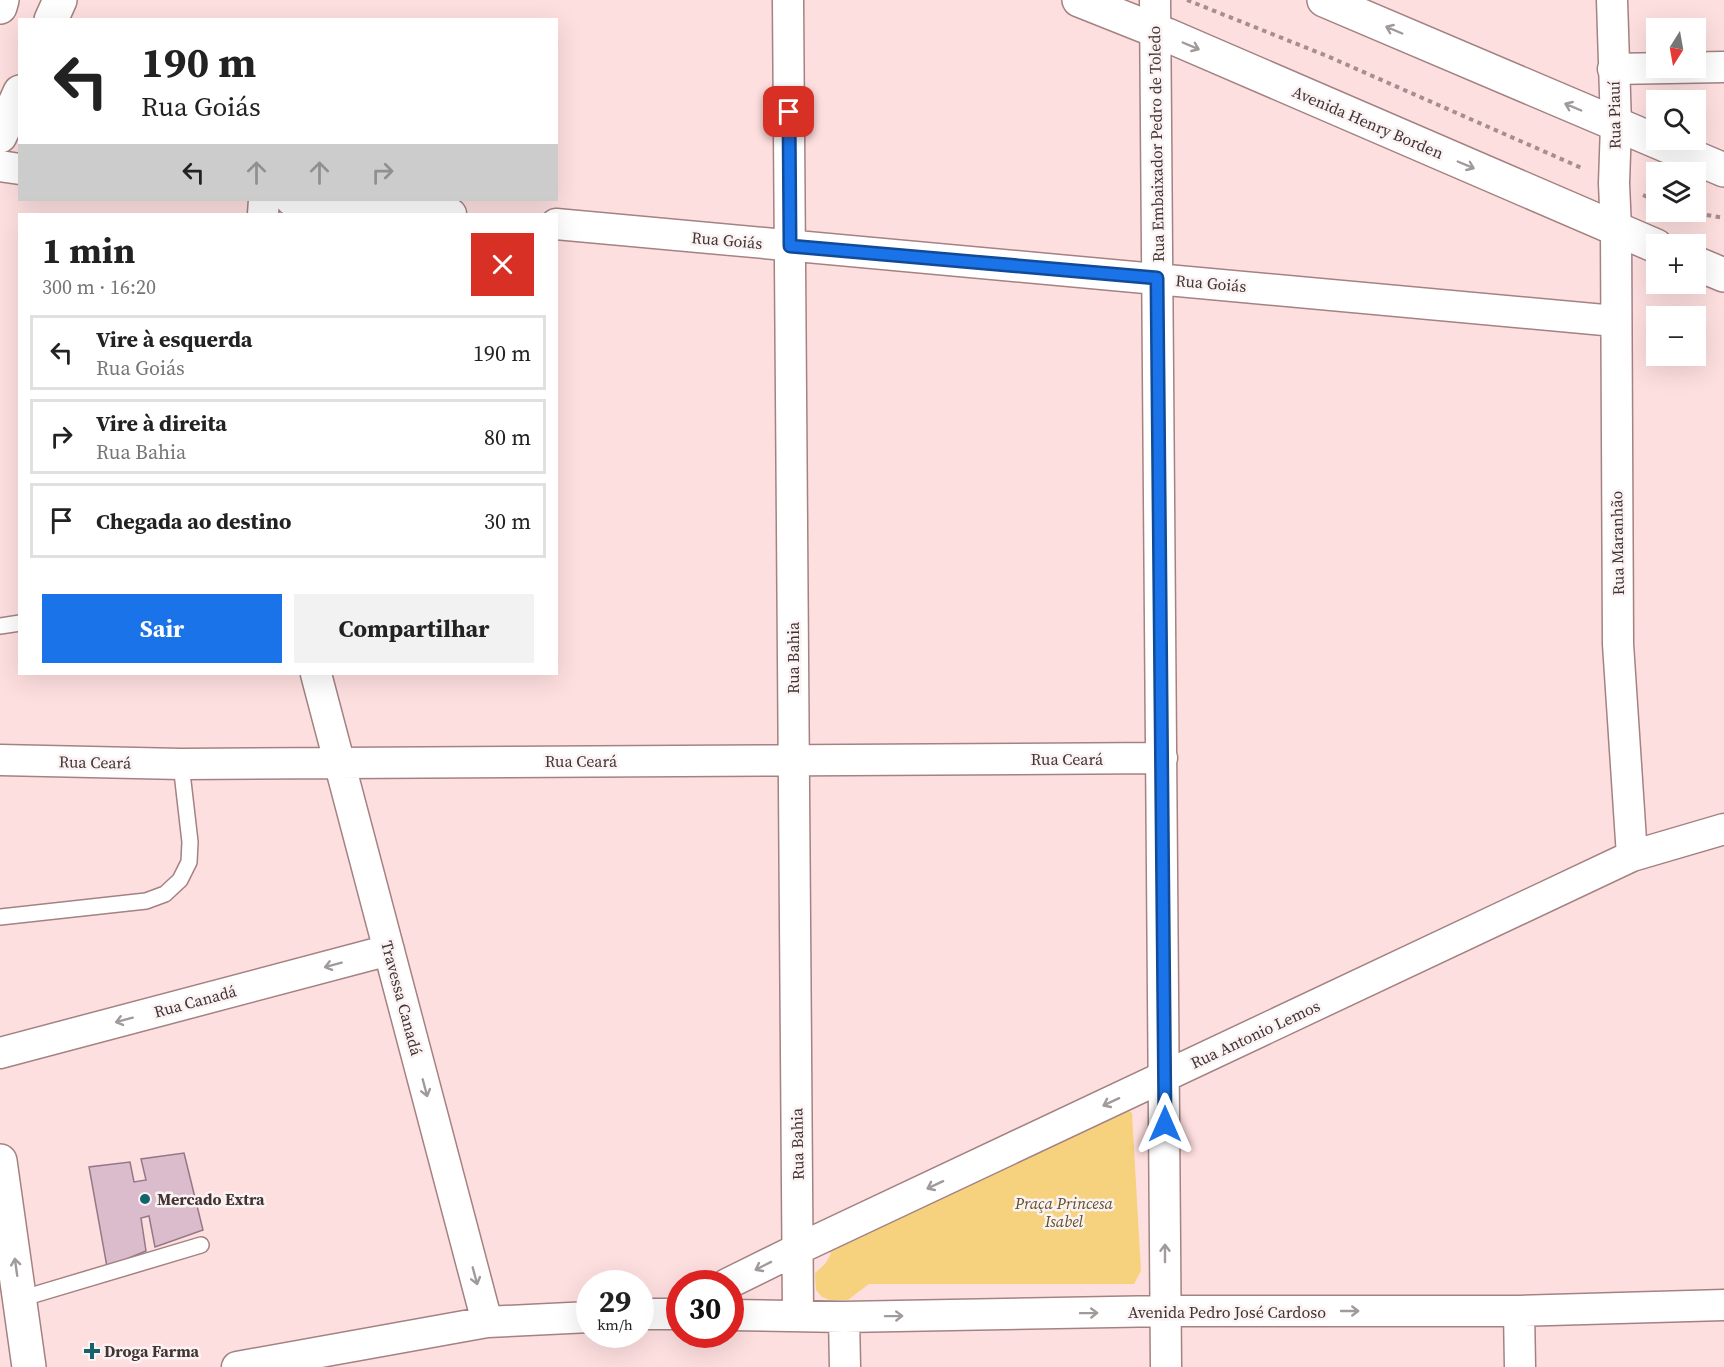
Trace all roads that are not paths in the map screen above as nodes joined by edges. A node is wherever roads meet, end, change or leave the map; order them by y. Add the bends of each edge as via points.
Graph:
1 (2, 0) edge
2 (60, 0) edge
3 (788, 0) edge
4 (1078, 0) edge
5 (1324, 0) edge
6 (1612, 0) edge
7 (0, 7) edge
8 (1155, 16) edge
9 (52, 18) edge
10 (1724, 67) edge
11 (1613, 69) junction
12 (18, 96) edge
13 (1616, 125) junction
14 (0, 136) edge
15 (0, 166) edge
16 (18, 169) edge
17 (1724, 170) edge
18 (302, 201) edge
19 (440, 213) edge
20 (558, 224) edge
21 (1616, 230) junction
22 (1646, 242) edge
23 (790, 246) junction
24 (1706, 267) edge
25 (1724, 275) edge
26 (1157, 278) junction
27 (1615, 321) junction
28 (18, 623) edge
29 (0, 626) edge
30 (316, 675) edge
31 (1161, 758) junction
32 (0, 760) edge
33 (794, 760) junction
34 (339, 763) junction
35 (181, 764) junction
36 (1724, 830) edge
37 (1632, 856) junction
38 (0, 917) edge
39 (389, 950) junction
40 (0, 1053) edge
41 (1164, 1077) junction
42 (0, 1161) edge
43 (201, 1245) dead end
44 (798, 1249) junction
45 (744, 1276) edge
46 (20, 1299) junction
47 (1724, 1305) edge
48 (1166, 1311) junction
49 (1519, 1311) junction
50 (744, 1315) edge
51 (798, 1316) junction
52 (844, 1317) junction
53 (576, 1318) edge
54 (487, 1322) junction
55 (286, 1363) edge
56 (29, 1367) edge
57 (237, 1367) edge
58 (845, 1367) edge
59 (1166, 1367) edge
60 (1520, 1367) edge

1 - 7 street
2 - 9 street
3 - 23 street, Rua Bahia
4 - 8 street, Avenida Henry Borden
13 -> 5 street
6 - 11 street, Rua Piauí
8 -> 21 street, Avenida Henry Borden
8 - 26 street, Rua Embaixador Pedro de Toledo
10 - 11 street
11 - 13 street, Rua Piauí
12 - 14 street
13 - 17 street
13 - 21 street, Rua Piauí
15 - 16 street
18 - 19 street
20 - 23 street, Rua Goiás
21 - 22 street, Avenida Henry Borden
21 - 27 street, Rua Maranhão
23 - 26 street, Rua Goiás
23 - 33 street, Rua Bahia
24 - 25 street
26 - 27 street, Rua Goiás
26 - 31 street, Rua Embaixador Pedro de Toledo
27 - 37 street, Rua Maranhão via 1618,644
28 - 29 lane
30 - 34 street, Travessa Canadá
31 - 33 street, Rua Ceará
31 - 41 street, Rua Embaixador Pedro de Toledo
32 - 35 street, Rua Ceará
33 - 34 street, Rua Ceará
33 - 44 street, Rua Bahia
34 - 35 street, Rua Ceará
34 - 39 street, Travessa Canadá
35 - 38 lane via 189,862 180,880 165,894 146,901
36 - 37 street, Rua Antonio Lemos
37 - 41 street, Rua Antonio Lemos
39 -> 40 street, Rua Canadá
39 -> 54 street, Travessa Canadá
41 -> 44 street, Rua Antonio Lemos
48 -> 41 street, Rua Embaixador Pedro de Toledo
46 -> 42 street
43 - 46 lane
44 -> 45 street, Rua Antonio Lemos
44 - 51 street, Rua Bahia
46 - 56 street
47 - 49 street, Avenida Pedro José Cardoso
48 -> 49 street, Avenida Pedro José Cardoso
52 -> 48 street, Avenida Pedro José Cardoso
48 - 59 street, Rua Embaixador Pedro de Toledo
49 - 60 street
50 - 51 street, Avenida Pedro José Cardoso
51 - 52 street, Avenida Pedro José Cardoso
52 - 58 street
53 - 54 street
54 - 55 street
55 - 57 street

